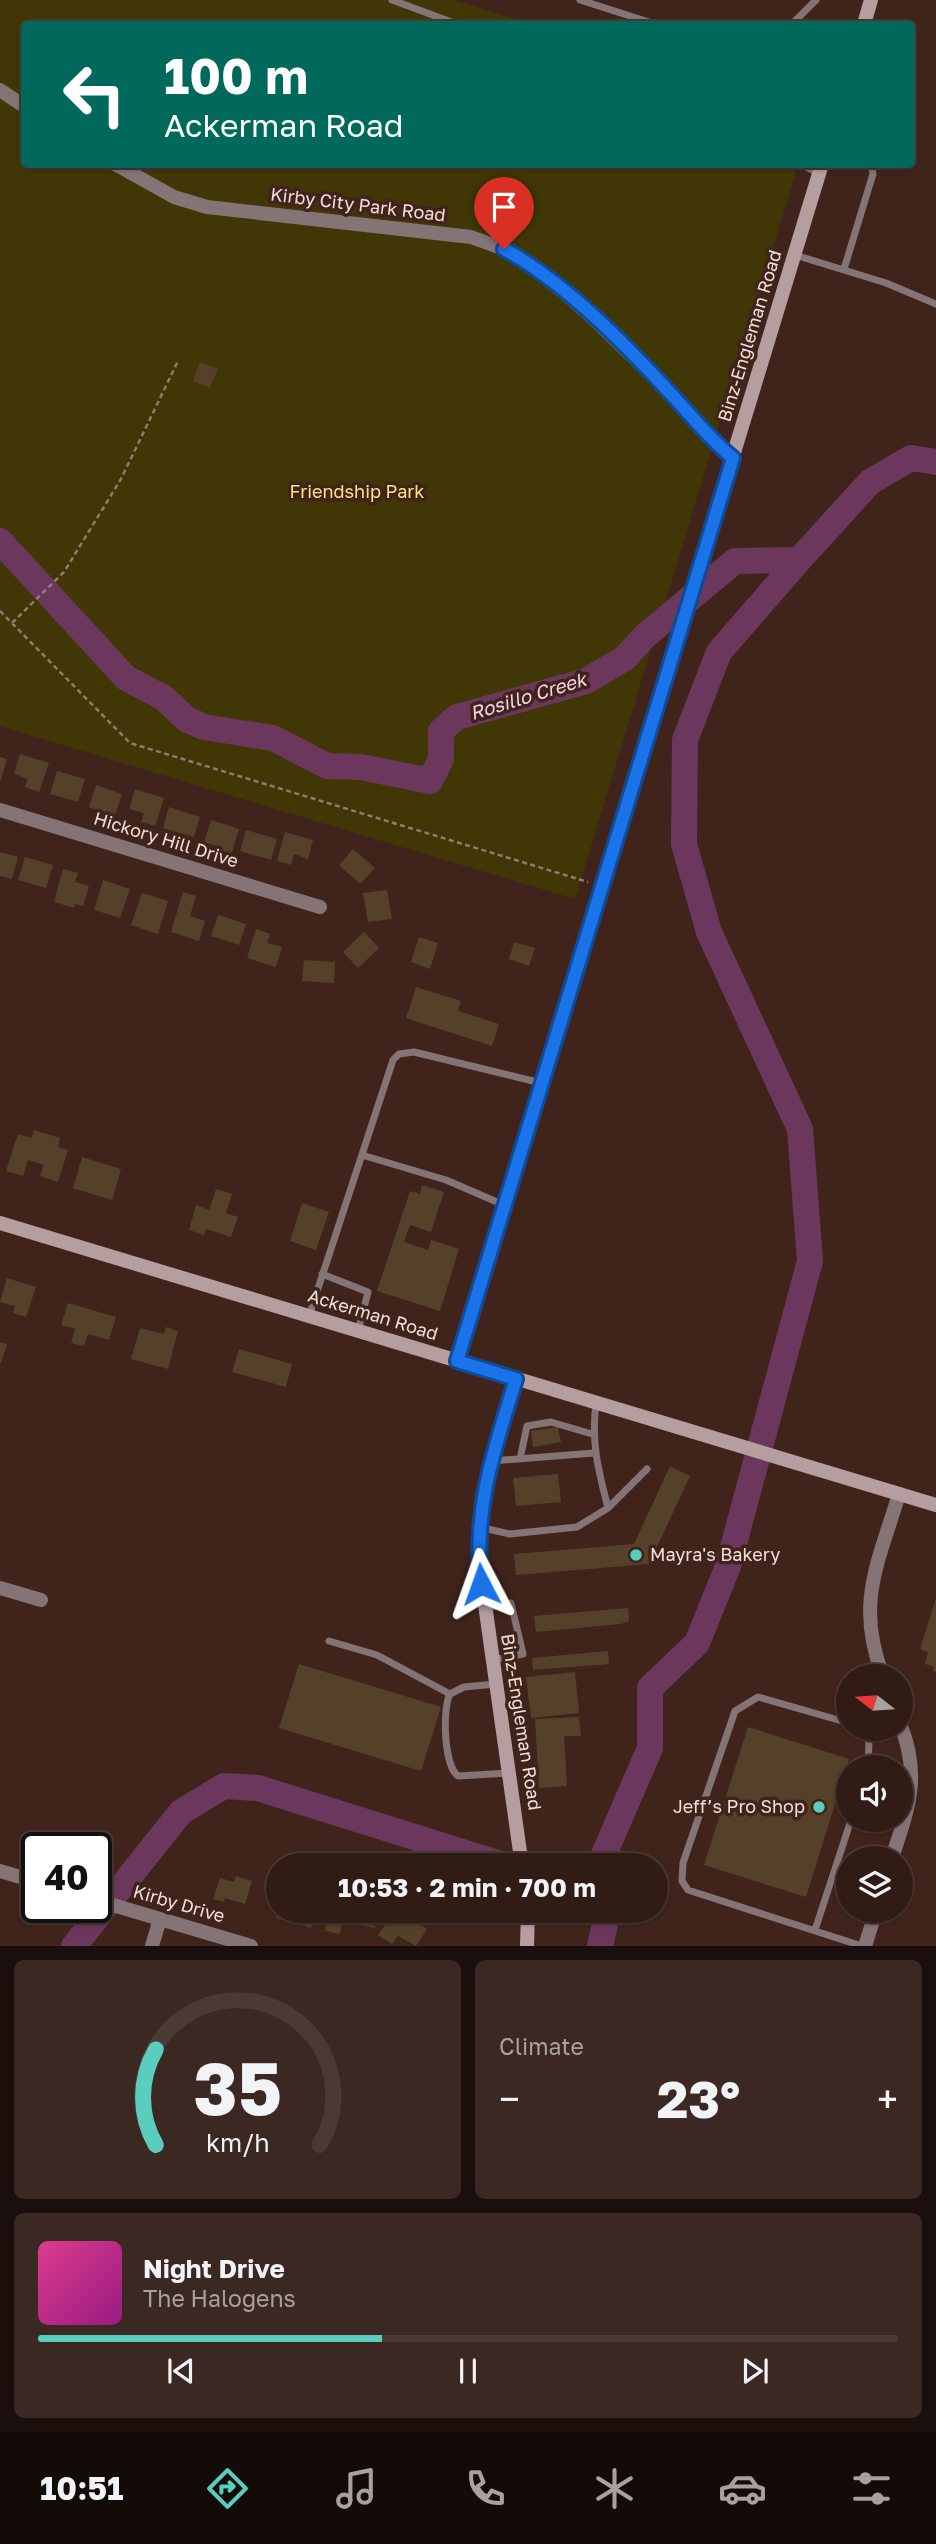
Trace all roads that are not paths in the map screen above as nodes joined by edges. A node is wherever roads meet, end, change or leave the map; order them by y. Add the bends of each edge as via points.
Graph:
1 (392, 0) edge
2 (580, 0) edge
3 (816, 0) edge
4 (871, 0) edge
5 (449, 21) edge
6 (646, 21) edge
7 (795, 21) edge
8 (865, 21) edge
9 (0, 90) edge
10 (21, 104) edge
11 (121, 168) edge
12 (872, 168) edge
13 (820, 169) edge
14 (794, 255) junction
15 (844, 269) junction
16 (936, 304) edge
17 (733, 458) junction
18 (0, 810) edge
19 (320, 907) dead end
20 (541, 1083) junction
21 (362, 1155) junction
22 (504, 1205) junction
23 (0, 1223) edge
24 (323, 1274) junction
25 (309, 1316) junction
26 (358, 1331) junction
27 (457, 1361) junction
28 (516, 1379) junction
29 (596, 1403) junction
30 (593, 1434) junction
31 (594, 1453) junction
32 (520, 1459) junction
33 (491, 1461) junction
34 (647, 1469) dead end
35 (899, 1494) junction
36 (936, 1505) edge
37 (608, 1508) junction
38 (478, 1527) junction
39 (0, 1588) edge
40 (41, 1600) dead end
41 (484, 1608) junction
42 (329, 1641) dead end
43 (492, 1660) junction
44 (879, 1664) edge
45 (496, 1685) junction
46 (450, 1694) junction
47 (836, 1719) edge
48 (905, 1741) edge
49 (510, 1773) junction
50 (847, 1832) edge
51 (896, 1846) edge
52 (521, 1853) edge
53 (0, 1871) edge
54 (21, 1877) edge
55 (112, 1905) edge
56 (153, 1917) junction
57 (527, 1923) edge
58 (872, 1923) edge
59 (815, 1930) junction
60 (152, 1945) edge
61 (251, 1945) edge
62 (527, 1945) edge
63 (864, 1945) edge

1 - 5 lane
2 - 6 lane
3 - 7 lane
4 - 8 street
9 - 10 street
11 - 17 street, Kirby City Park Road via 174,197 207,207 471,237 504,249 533,265 593,318
12 - 15 lane
13 - 14 street, Binz-Engleman Road
14 - 15 lane
14 - 17 street, Binz-Engleman Road
15 - 16 lane
17 - 20 street, Binz-Engleman Road
18 - 19 street, Hickory Hill Drive
20 - 21 lane via 414,1052 399,1054
20 - 22 street, Binz-Engleman Road
21 - 22 lane via 446,1180
21 - 24 lane
22 - 27 street, Binz-Engleman Road
23 - 25 street, Ackerman Road
24 - 25 lane
24 - 26 lane via 368,1292
25 - 26 street, Ackerman Road
26 - 27 street, Ackerman Road
27 - 28 street, Ackerman Road
28 - 29 street, Ackerman Road
28 - 33 street, Binz-Engleman Road
29 - 30 lane
29 - 35 street, Ackerman Road
30 - 31 lane
30 - 32 lane via 551,1422 527,1426
31 - 32 lane
31 - 37 lane
32 - 33 lane
33 - 38 street, Binz-Engleman Road
34 - 37 lane
35 - 36 street, Ackerman Road
35 - 44 street via 869,1606 869,1630
37 - 38 lane via 577,1527 510,1534
38 - 41 street, Binz-Engleman Road
39 - 40 street
41 - 43 street, Binz-Engleman Road
41 - 43 lane via 511,1603 523,1654
42 - 46 lane via 377,1655
43 - 45 street, Binz-Engleman Road
45 - 46 lane via 464,1687
45 - 49 street, Binz-Engleman Road
46 - 49 lane via 446,1706 453,1772 464,1777
47 - 59 lane via 758,1697 735,1711 683,1863 682,1881 688,1890
48 - 51 street via 913,1791
49 - 52 street, Binz-Engleman Road
50 - 59 lane
53 - 54 street
55 - 56 street, Kirby Drive
56 - 60 street
56 - 61 street, Kirby Drive
57 - 62 street
58 - 63 street
59 - 63 lane

